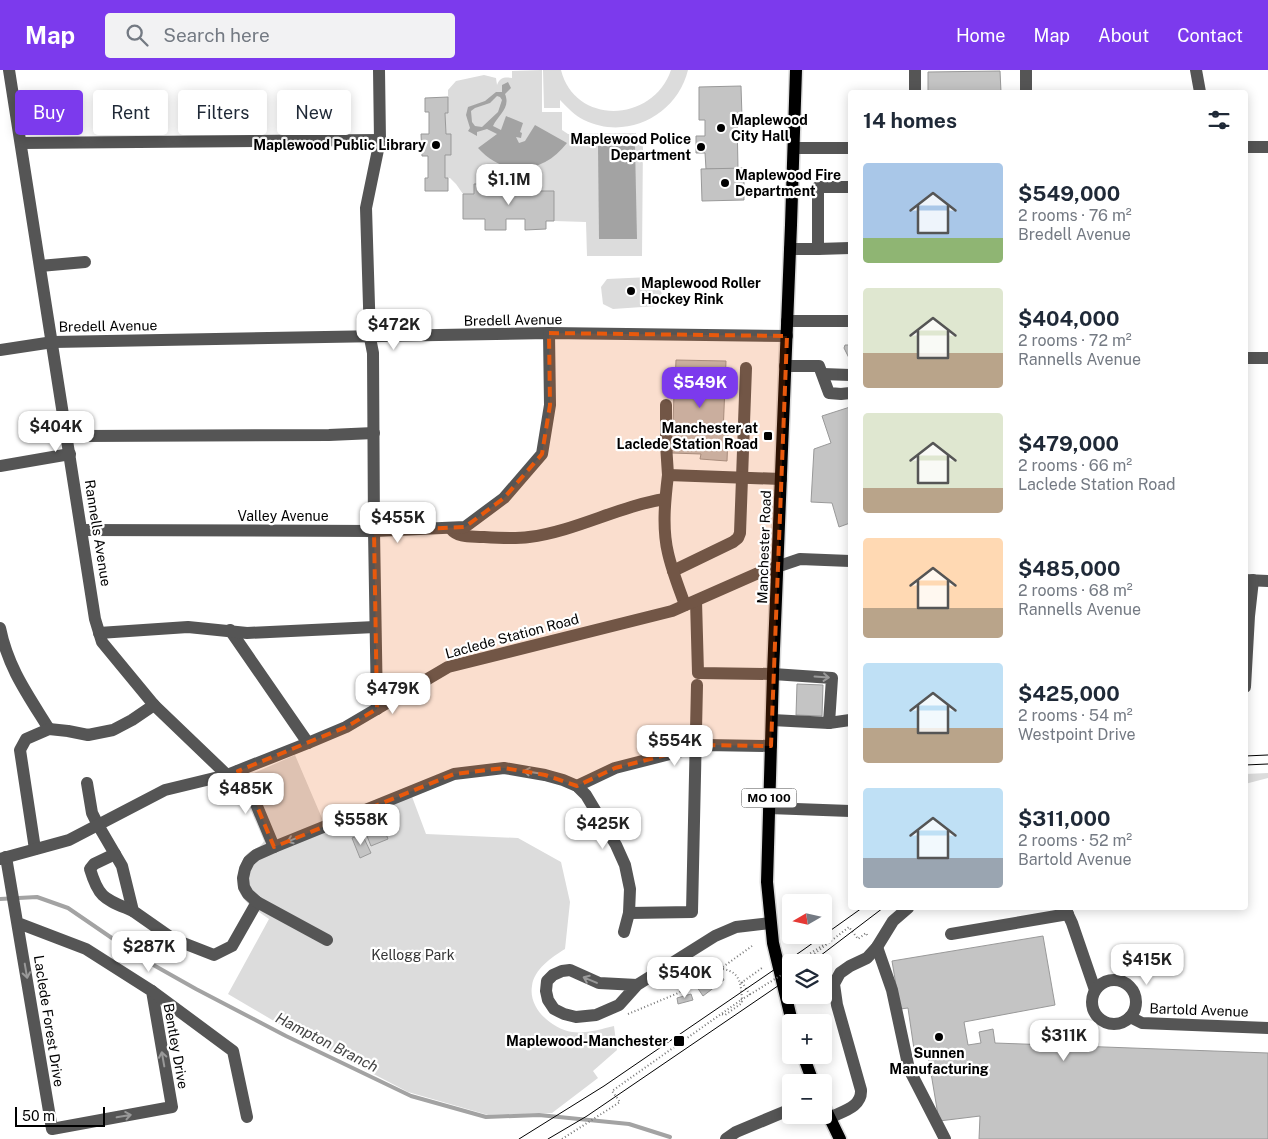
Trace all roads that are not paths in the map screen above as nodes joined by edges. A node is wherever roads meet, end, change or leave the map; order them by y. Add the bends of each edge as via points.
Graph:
1 (9, 70) edge
2 (379, 70) edge
3 (796, 70) edge
4 (915, 70) edge
5 (1026, 70) edge
6 (1196, 70) edge
7 (914, 90) edge
8 (1026, 90) edge
9 (1200, 90) edge
10 (380, 140) junction
11 (21, 143) junction
12 (1248, 147) edge
13 (1268, 147) edge
14 (794, 148) junction
15 (848, 148) edge
16 (848, 187) edge
17 (848, 248) edge
18 (790, 249) junction
19 (818, 249) junction
20 (85, 262) dead end
21 (40, 266) junction
22 (787, 321) junction
23 (848, 322) edge
24 (549, 333) junction
25 (787, 336) junction
26 (370, 338) junction
27 (53, 342) junction
28 (0, 350) edge
29 (1248, 358) edge
30 (1268, 358) edge
31 (785, 366) junction
32 (746, 368) dead end
33 (823, 374) junction
34 (848, 375) edge
35 (848, 393) edge
36 (666, 405) dead end
37 (374, 433) junction
38 (68, 437) junction
39 (70, 454) junction
40 (0, 466) edge
41 (668, 475) junction
42 (743, 478) junction
43 (781, 479) junction
44 (665, 499) junction
45 (449, 528) junction
46 (82, 530) junction
47 (374, 531) junction
48 (848, 561) edge
49 (778, 565) junction
50 (673, 571) junction
51 (1249, 580) edge
52 (1268, 581) edge
53 (690, 603) junction
54 (375, 627) junction
55 (0, 628) edge
56 (230, 630) junction
57 (99, 632) junction
58 (1248, 634) edge
59 (773, 674) junction
60 (697, 684) dead end
61 (154, 705) junction
62 (377, 709) junction
63 (772, 720) junction
64 (848, 720) edge
65 (829, 723) junction
66 (49, 729) junction
67 (308, 743) junction
68 (771, 746) junction
69 (695, 747) junction
70 (232, 773) junction
71 (87, 782) dead end
72 (577, 786) junction
73 (769, 808) junction
74 (848, 811) edge
75 (98, 825) junction
76 (274, 847) junction
77 (35, 849) junction
78 (115, 854) junction
79 (3, 858) edge
80 (257, 902) junction
81 (906, 910) edge
82 (132, 911) junction
83 (1066, 911) edge
84 (629, 913) junction
85 (18, 923) junction
86 (770, 923) junction
87 (624, 932) dead end
88 (951, 934) dead end
89 (327, 940) dead end
90 (874, 944) junction
91 (638, 985) junction
92 (1095, 990) junction
93 (152, 991) junction
94 (790, 1014) edge
95 (1130, 1017) junction
96 (1268, 1028) edge
97 (172, 1107) joint
98 (832, 1110) edge
99 (782, 1113) edge
100 (247, 1118) dead end
101 (832, 1124) edge
102 (726, 1139) edge
103 (840, 1139) edge
104 (945, 1139) edge

1 - 11 street, Rannells Avenue
2 - 10 street
3 - 14 main road, Manchester Road / MO 100
4 - 7 street
5 - 8 street
6 - 9 street
10 - 11 street
10 - 26 street via 366,208
11 - 21 street, Rannells Avenue
12 - 13 street
14 - 15 street
14 - 18 main road, Manchester Road / MO 100
16 - 19 street via 818,187
17 - 19 street
18 - 19 street
18 - 22 main road, Manchester Road / MO 100
20 - 21 street
21 - 27 street, Rannells Avenue
22 - 23 street
22 - 25 main road, Manchester Road / MO 100
24 - 25 street, Bredell Avenue
24 - 26 street, Bredell Avenue
24 - 45 street, Valley Avenue via 550,405 542,454 504,498 465,527
25 - 31 main road, Manchester Road / MO 100
26 - 27 street, Bredell Avenue
26 - 37 street
27 - 28 street, Bredell Avenue
27 - 38 street, Rannells Avenue
29 - 30 street
31 - 33 street via 820,366
31 - 43 main road, Manchester Road / MO 100
32 - 42 street
33 - 34 street
33 - 35 street via 830,393
36 - 41 street
37 - 38 street
37 - 47 street
38 - 39 street, Rannells Avenue
39 - 40 street
39 - 46 street, Rannells Avenue
41 - 42 street
41 - 44 street
42 - 43 street
42 - 50 street via 738,538
43 - 49 main road, Manchester Road / MO 100
44 - 45 street via 636,504 578,525 531,537 470,536 457,534
44 - 50 street via 667,551
45 - 47 street, Valley Avenue
46 - 47 street, Valley Avenue
46 - 57 street, Rannells Avenue
47 - 54 street
48 - 49 street, Laclede Station Road via 800,559
49 - 53 street, Laclede Station Road
49 - 59 main road, Manchester Road / MO 100
50 - 53 street
51 - 52 street
51 - 58 street
53 - 59 street via 698,673
53 - 62 street, Laclede Station Road via 672,611 448,666
54 - 56 street
54 - 62 street
55 - 66 street via 7,658
56 - 57 street via 188,627
56 - 67 street
57 - 61 street, Rannells Avenue via 102,642
59 - 63 main road, Manchester Road / MO 100
59 -> 65 street via 832,678
60 - 69 street
61 - 66 street via 113,730 88,735
61 - 70 street, Rannells Avenue
62 - 67 street, Laclede Station Road
63 - 65 street
63 - 68 main road, Manchester Road / MO 100
64 - 65 street
66 - 77 street via 26,739 20,750
67 - 70 street, Laclede Station Road
68 - 69 street
68 - 73 main road, Manchester Road / MO 100
69 - 72 street via 615,768
69 - 84 street via 692,912
70 - 75 street, Laclede Station Road via 165,790
70 - 76 street, Rannells Avenue via 249,787
71 - 75 street via 92,812
72 -> 76 street via 545,775 504,768 454,774
72 - 84 street via 597,810 625,865 630,889
73 - 74 street
73 - 86 main road, Manchester Road / MO 100 via 767,882
75 - 77 street, Laclede Station Road via 69,840
75 - 78 street
76 - 80 street via 256,855 245,869 244,887
77 - 79 street, Laclede Station Road
78 - 82 street via 122,866
78 - 82 street via 90,869 95,885 105,899
79 - 85 street, Laclede Forest Drive
80 - 82 street via 232,946 214,955 173,939
80 - 89 street
81 - 90 street
83 - 88 street
83 - 92 street, Bartold Avenue
84 - 87 street
85 - 93 street, Bentley Drive via 86,949
85 -> 97 street, Laclede Forest Drive via 52,1129
86 - 91 street via 726,931
86 - 94 main road, Manchester Road / MO 100 via 776,963
90 - 98 street via 867,958 840,973 834,984 862,1097 857,1103
90 - 104 street via 892,990 909,1069
91 -> 91 street via 599,983 570,970 553,975 547,981 546,991 554,1009 586,1017 619,1005
92 - 95 street, Bartold Avenue via 1095,1011 1104,1021 1118,1024
92 - 95 street, Bartold Avenue via 1112,980 1130,986 1136,1005
97 -> 93 street, Bentley Drive
93 - 100 street via 233,1050
95 - 96 street, Bartold Avenue via 1142,1023
99 - 102 street
101 - 103 main road

